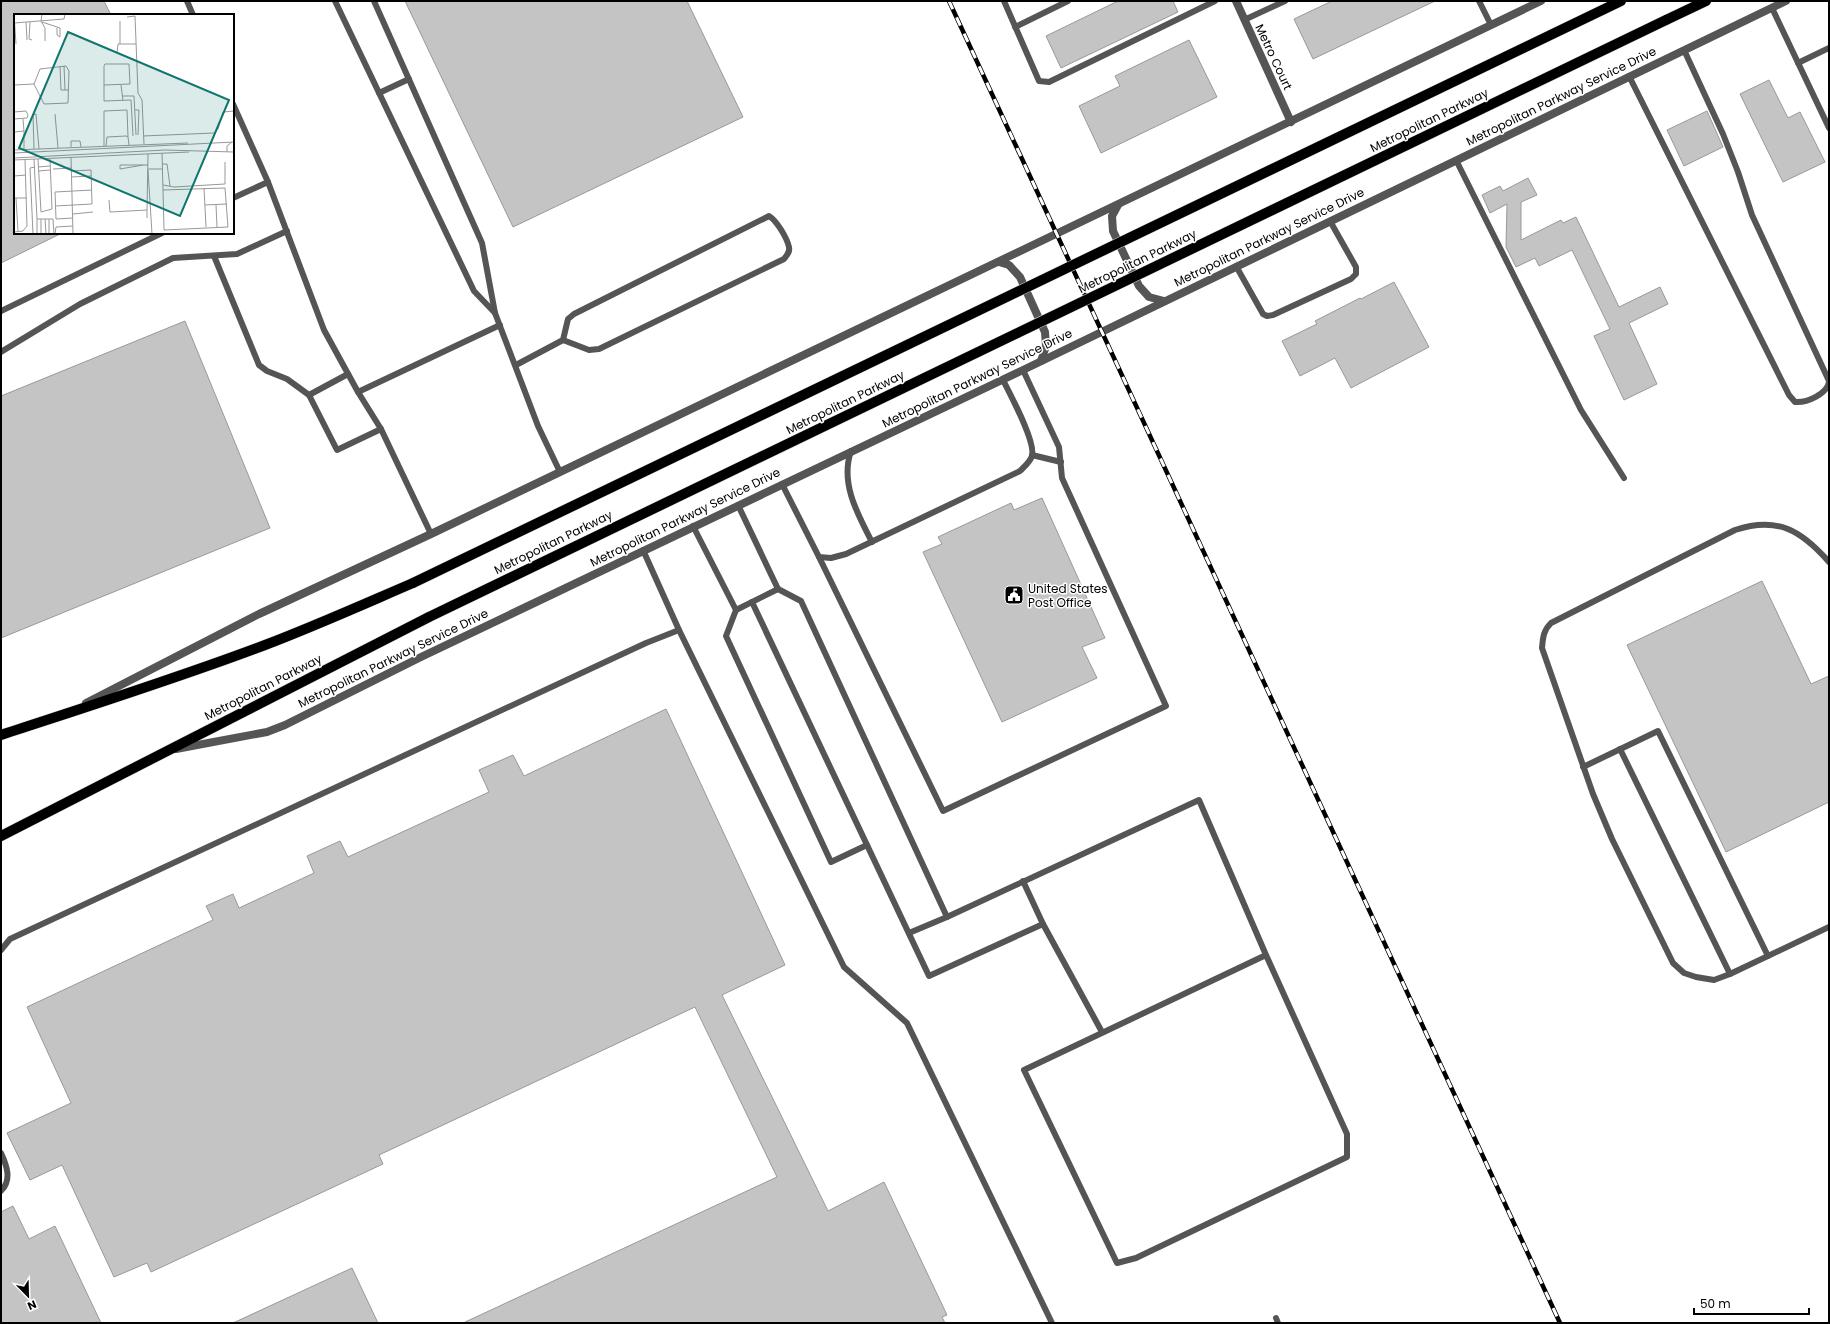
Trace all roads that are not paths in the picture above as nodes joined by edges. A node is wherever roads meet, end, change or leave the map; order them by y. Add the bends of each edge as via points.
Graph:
1 (187, 1) edge
2 (335, 1) edge
3 (374, 1) edge
4 (1004, 1) edge
5 (1068, 1) edge
6 (1215, 1) edge
7 (1236, 1) edge
8 (1285, 1) edge
9 (1479, 1) edge
10 (1541, 1) edge
11 (1621, 1) edge
12 (1706, 1) edge
13 (1786, 1) edge
14 (1772, 8) junction
15 (193, 14) edge
16 (1244, 20) junction
17 (1491, 25) junction
18 (1015, 27) junction
19 (1829, 48) edge
20 (1684, 50) junction
21 (1798, 64) junction
22 (1629, 76) junction
23 (409, 80) junction
24 (380, 93) junction
25 (234, 106) edge
26 (1291, 122) junction
27 (1829, 128) edge
28 (1456, 160) junction
29 (268, 182) junction
30 (234, 198) edge
31 (1118, 205) junction
32 (1330, 221) junction
33 (287, 231) junction
34 (160, 234) edge
35 (214, 256) junction
36 (999, 262) junction
37 (1236, 266) junction
38 (1164, 301) junction
39 (1, 311) edge
40 (495, 313) junction
41 (500, 324) junction
42 (563, 340) junction
43 (1, 352) edge
44 (1042, 361) junction
45 (516, 365) junction
46 (1023, 370) junction
47 (348, 374) junction
48 (1003, 380) junction
49 (1829, 381) edge
50 (358, 392) junction
51 (309, 395) junction
52 (381, 429) junction
53 (851, 451) junction
54 (1032, 455) junction
55 (1061, 462) junction
56 (560, 472) junction
57 (1624, 478) dead end
58 (782, 484) junction
59 (738, 505) junction
60 (693, 526) junction
61 (431, 534) junction
62 (872, 542) junction
63 (643, 550) junction
64 (820, 557) junction
65 (1829, 562) edge
66 (778, 589) junction
67 (752, 602) junction
68 (736, 610) junction
69 (679, 630) junction
70 (68, 713) junction
71 (1, 735) edge
72 (1620, 749) junction
73 (170, 750) junction
74 (1584, 767) junction
75 (1, 836) edge
76 (867, 845) junction
77 (1022, 881) junction
78 (947, 917) junction
79 (1043, 924) junction
80 (1829, 927) edge
81 (909, 933) junction
82 (1, 950) edge
83 (1266, 955) junction
84 (1768, 956) junction
85 (1730, 974) junction
86 (1102, 1032) junction
87 (1, 1153) edge
88 (1, 1191) edge
89 (1052, 1323) edge

1 - 15 lane
2 - 24 lane
3 - 23 lane
4 - 18 lane
5 - 18 lane
6 - 18 lane via 1048,82 1039,81
7 - 16 street, Metro Court
8 - 16 lane
9 - 17 lane
10 - 17 street
11 - 70 main road, Metropolitan Parkway, bridge via 413,583 267,644
12 - 73 main road, Metropolitan Parkway, bridge via 429,617
13 - 14 street, Metropolitan Parkway Service Drive
14 - 20 street, Metropolitan Parkway Service Drive
14 - 21 lane
16 - 26 street, Metro Court
17 - 26 street
19 - 21 lane
20 - 22 street, Metropolitan Parkway Service Drive
20 - 49 lane via 1726,140 1752,215
21 - 27 lane
22 - 28 street, Metropolitan Parkway Service Drive
22 - 49 lane via 1789,395 1795,402 1802,403 1824,391
23 - 24 lane
23 - 40 lane via 482,243
24 - 40 lane via 474,291
25 - 29 lane
26 - 31 street
28 - 32 street, Metropolitan Parkway Service Drive
28 - 57 lane via 1580,410
29 - 30 lane
29 - 33 lane
31 - 36 street
31 - 38 street via 1112,216 1113,232 1139,286 1149,297
32 - 37 street, Metropolitan Parkway Service Drive
32 - 37 lane via 1356,267 1356,274 1352,279 1267,316 1263,314
33 - 35 lane via 237,254
33 - 47 lane via 324,330
34 - 39 lane
35 - 43 lane via 173,258 80,304
35 - 51 lane via 259,365
36 - 44 street via 1009,266 1020,277 1045,332 1046,346
36 - 56 street
37 - 38 street, Metropolitan Parkway Service Drive
38 - 44 street, Metropolitan Parkway Service Drive
40 - 41 lane
41 - 45 lane
41 - 50 lane
42 - 42 lane via 589,350 599,349 784,259 788,247 776,221 769,216 574,314 568,319
42 - 45 lane
44 - 46 street, Metropolitan Parkway Service Drive
45 - 56 lane via 538,426
46 - 48 street, Metropolitan Parkway Service Drive
46 - 55 lane via 1059,446
47 - 50 lane
47 - 51 lane
48 - 53 street, Metropolitan Parkway Service Drive
48 - 54 lane via 1032,443
50 - 52 lane
51 - 52 lane via 337,450
52 - 61 lane
53 - 58 street, Metropolitan Parkway Service Drive
53 - 62 lane via 846,479 856,510
54 - 55 lane
54 - 62 lane via 1028,464 1020,471
55 - 64 lane via 1062,478 1166,706 943,811
56 - 61 street
58 - 59 street, Metropolitan Parkway Service Drive
58 - 64 lane
59 - 60 street, Metropolitan Parkway Service Drive
59 - 66 lane
60 - 63 street, Metropolitan Parkway Service Drive
60 - 68 lane
61 - 70 street via 259,614
62 - 64 lane via 846,554 831,558
63 - 69 lane
63 - 73 street, Metropolitan Parkway Service Drive via 285,725 259,734
65 - 74 lane via 1804,536 1793,531 1766,524 1748,526 1735,530 1551,623 1543,636 1542,648
66 - 67 lane
66 - 78 lane via 802,601
67 - 68 lane
67 - 76 lane
68 - 76 lane via 726,636 832,862
69 - 82 lane via 10,939
69 - 89 lane via 844,967 907,1023
70 - 71 main road, Metropolitan Parkway
72 - 74 lane
72 - 84 lane via 1658,731
72 - 85 lane
73 - 75 main road, Metropolitan Parkway
74 - 85 lane via 1612,839 1673,962 1684,973 1696,977 1714,980
76 - 81 lane
77 - 78 lane
77 - 79 lane
77 - 83 lane via 1199,800
78 - 81 lane
79 - 81 lane via 929,976
79 - 86 lane
80 - 84 lane
83 - 86 lane
83 - 86 lane via 1347,1134 1347,1158 1136,1258 1117,1263 1024,1070
84 - 85 lane
87 - 88 lane via 8,1175

